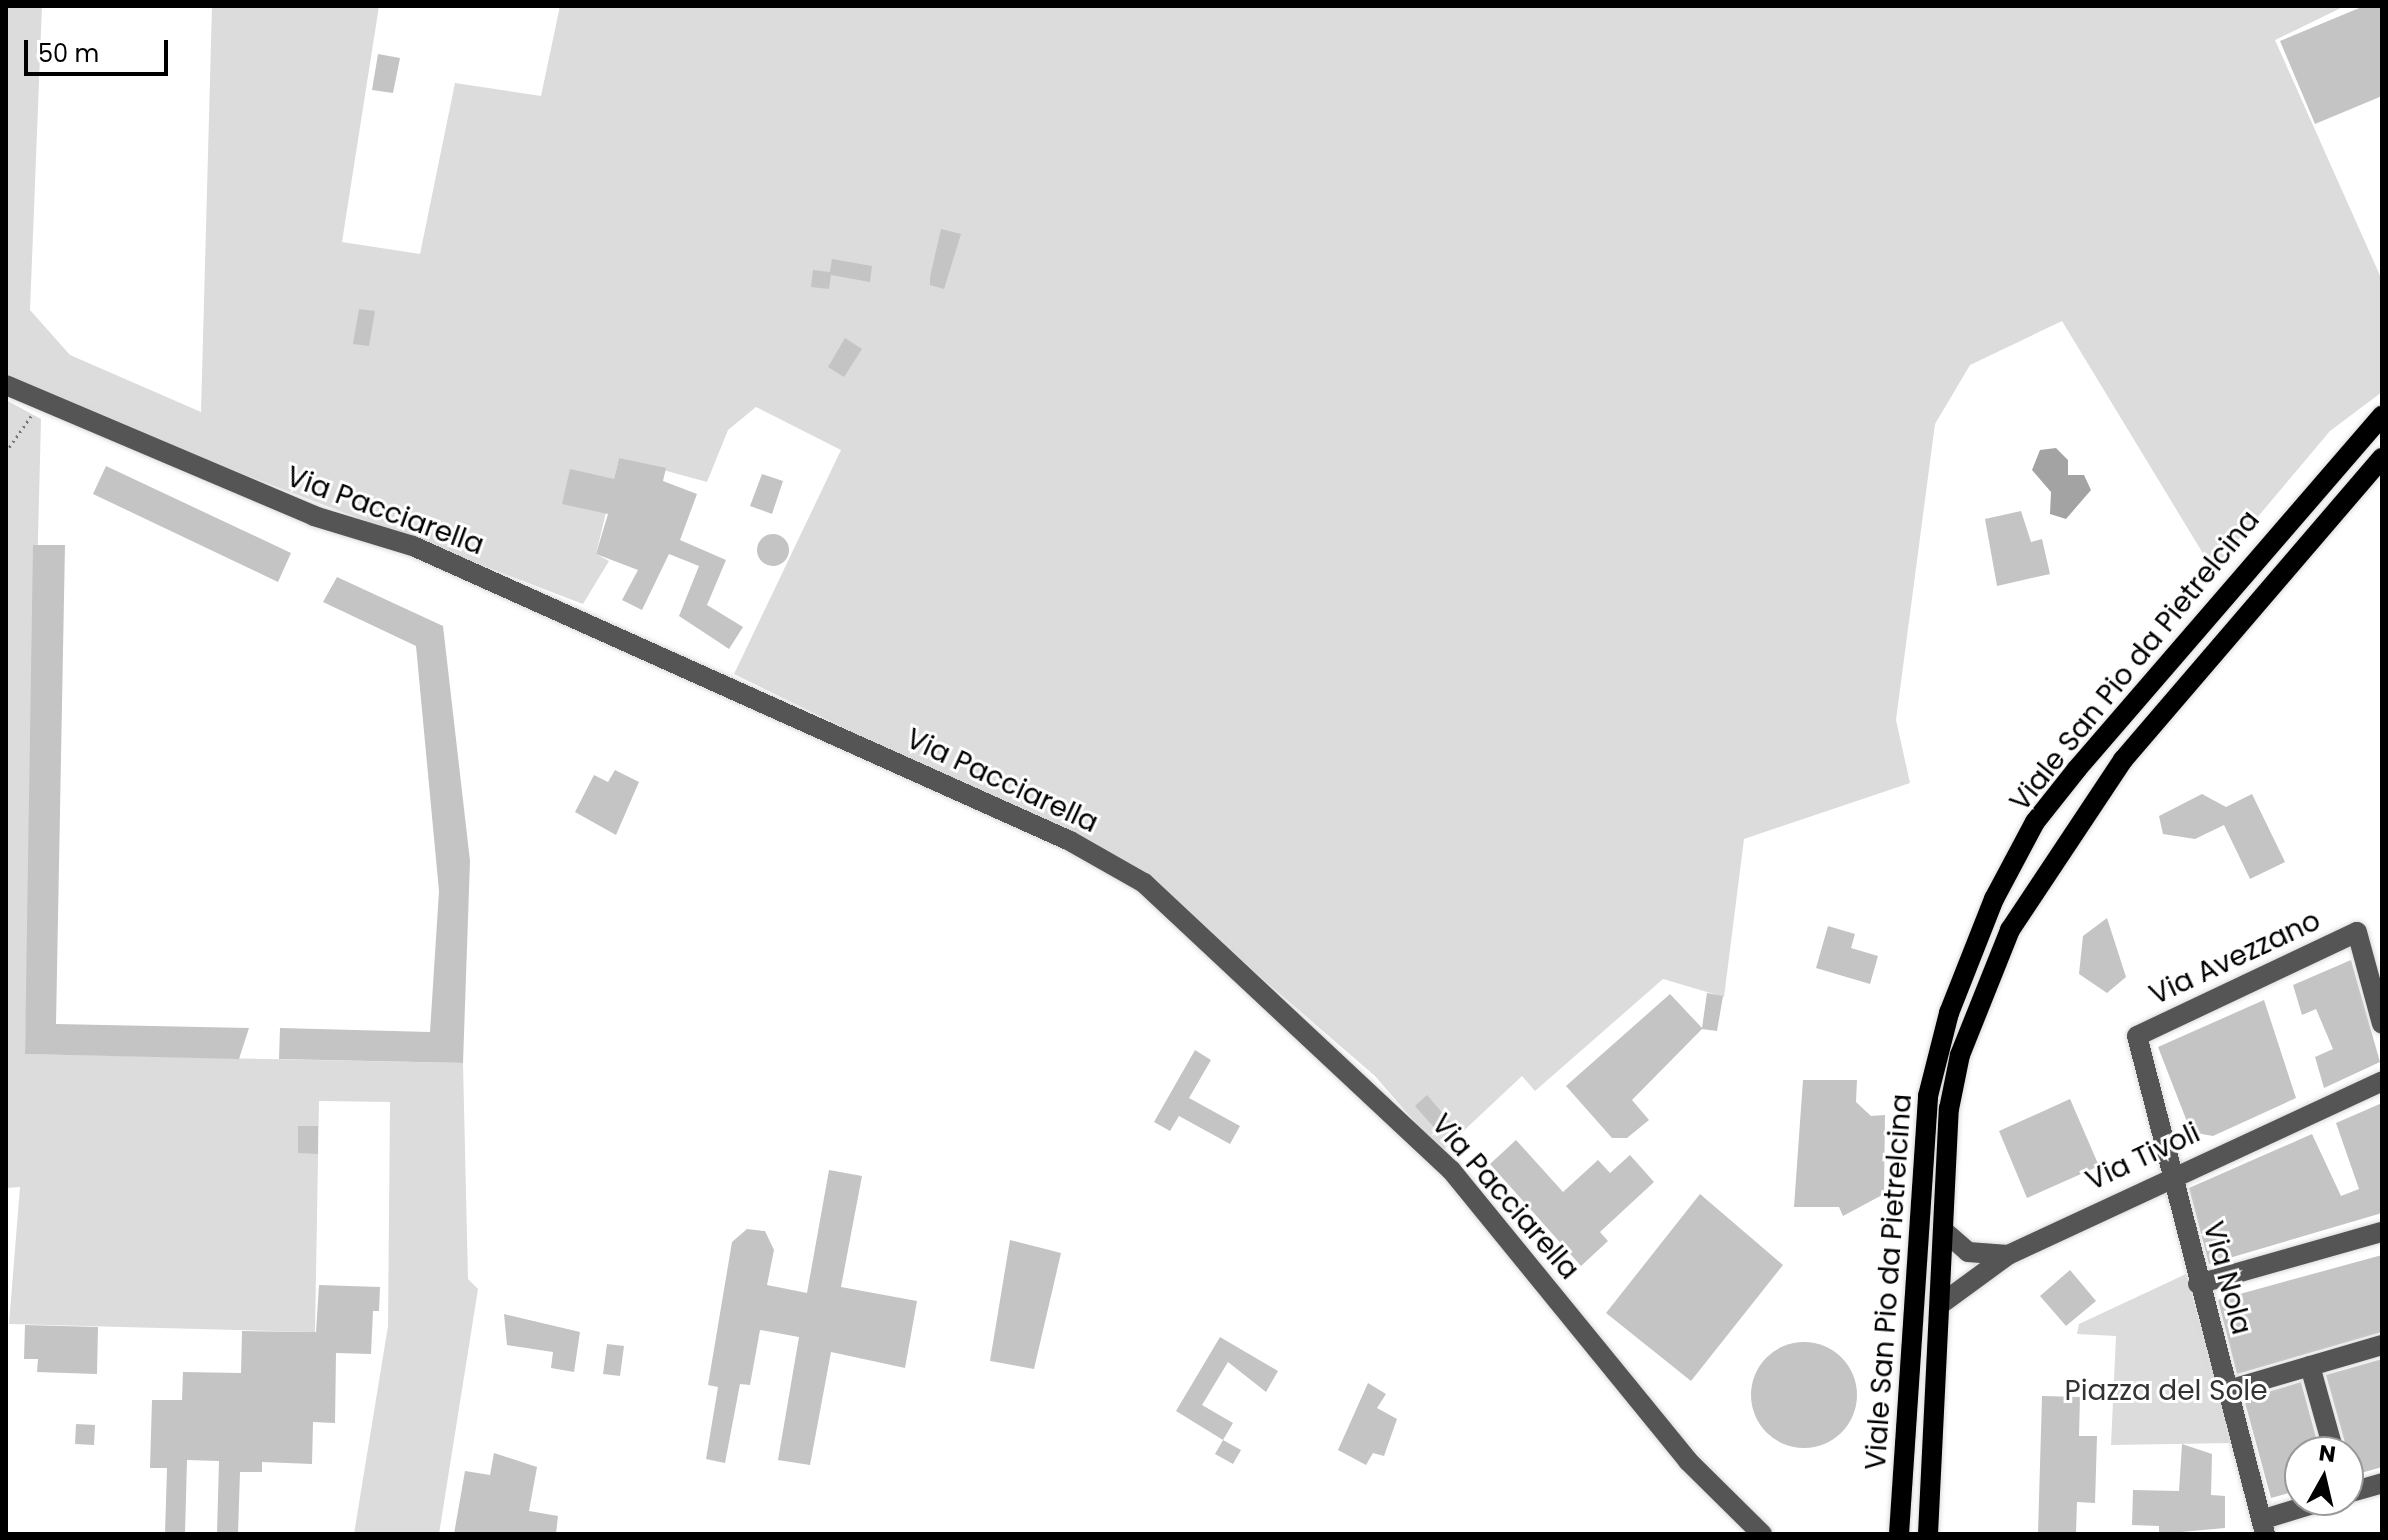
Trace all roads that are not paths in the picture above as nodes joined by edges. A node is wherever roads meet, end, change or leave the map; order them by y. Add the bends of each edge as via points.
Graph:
1 (6, 385) edge
2 (2382, 416) edge
3 (2382, 458) edge
4 (2382, 1024) edge
5 (2137, 1036) joint
6 (2382, 1081) edge
7 (2170, 1174) junction
8 (1944, 1231) junction
9 (2382, 1232) edge
10 (2008, 1255) junction
11 (2198, 1284) junction
12 (1941, 1304) junction
13 (2382, 1345) edge
14 (2310, 1366) junction
15 (2228, 1390) junction
16 (2330, 1436) edge
17 (2290, 1516) edge
18 (2265, 1527) edge
19 (1762, 1534) edge
20 (1899, 1534) edge
21 (1928, 1534) edge

1 - 19 street, Via Pacciarella via 314,516 413,546 1070,841 1144,883 1451,1170 1688,1461
2 - 20 main road, Viale San Pio da Pietrelcina via 2077,769 2035,822 1994,899 1949,1013 1928,1096
3 - 8 main road, Viale San Pio da Pietrelcina via 2123,760 2037,881 1960,1055 1949,1109
4 - 5 street, Via Avezzano via 2357,932
5 - 7 street, Via Nola
6 - 7 street, Via Tivoli
7 - 10 street, Via Tivoli
7 - 11 street, Via Nola
8 - 10 street via 1968,1252
8 - 12 main road, Viale San Pio da Pietrelcina
9 - 11 street
10 - 12 street, Via Tivoli
11 - 15 street, Via Nola
12 - 21 main road, Viale San Pio da Pietrelcina
13 - 14 street
14 - 15 street
14 - 16 street
15 - 18 street, Via Nola
17 - 18 street

